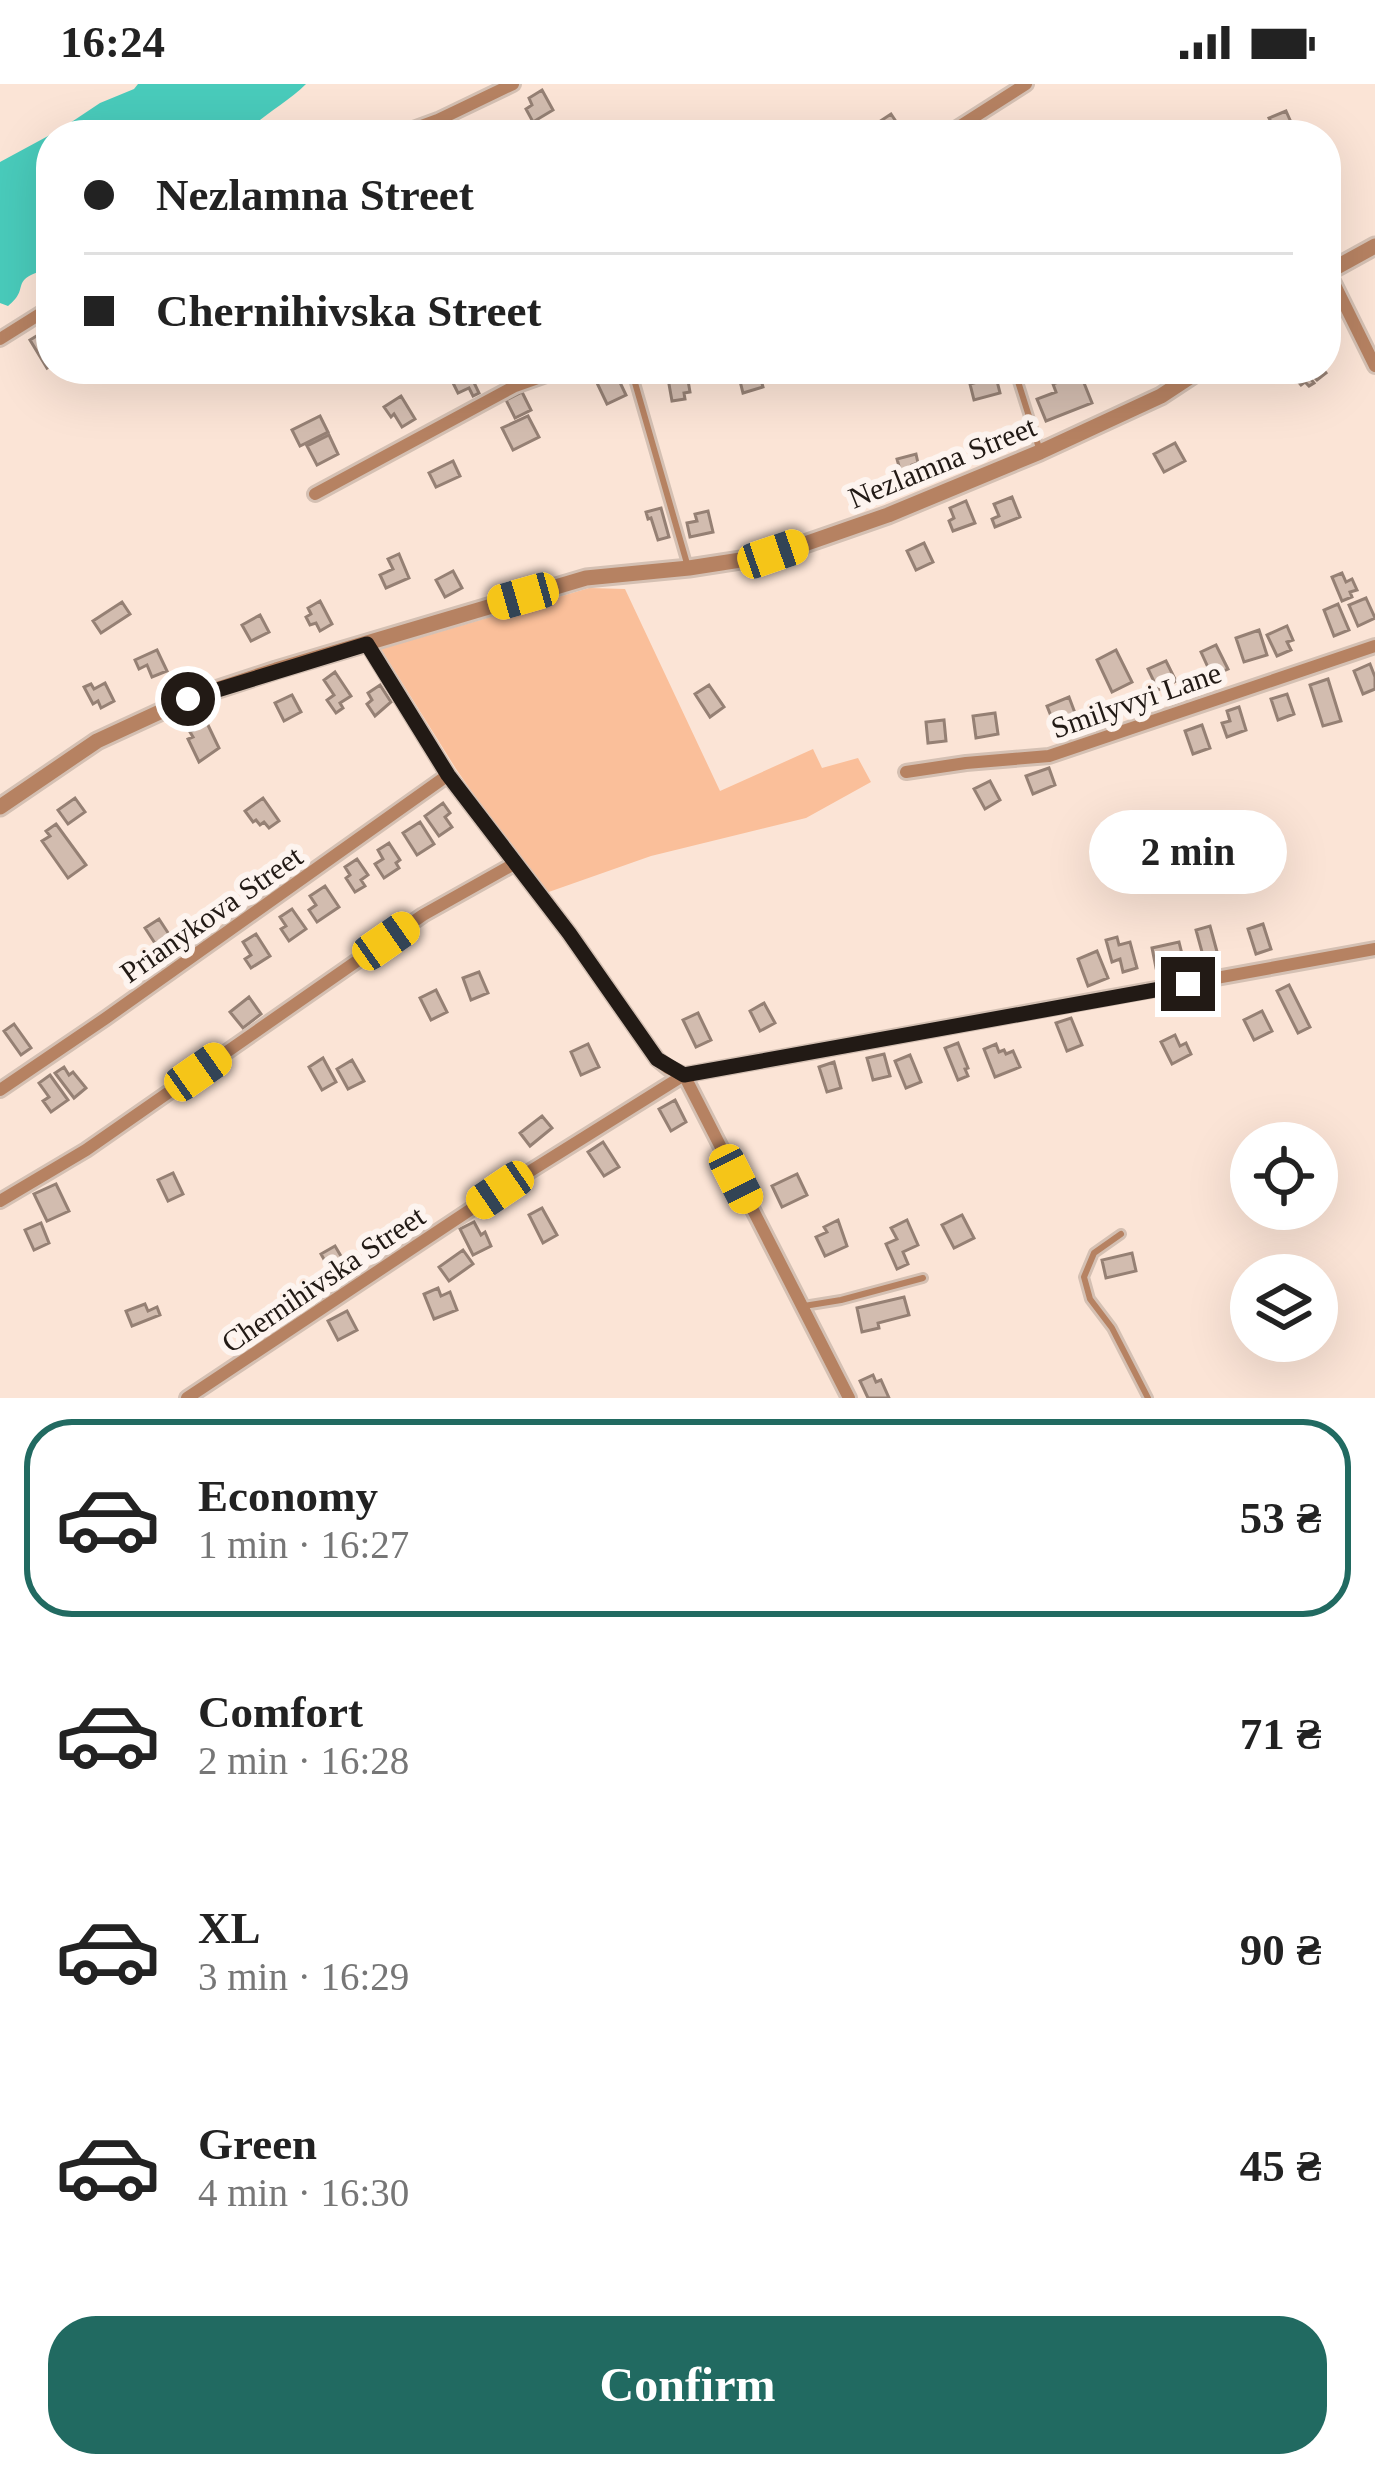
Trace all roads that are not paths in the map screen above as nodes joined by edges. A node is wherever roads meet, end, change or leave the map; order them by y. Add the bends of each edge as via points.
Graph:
1 (513, 84) edge
2 (1027, 84) edge
3 (438, 120) edge
4 (970, 120) edge
5 (1375, 246) edge
6 (1341, 264) edge
7 (1341, 299) edge
8 (36, 316) edge
9 (0, 339) edge
10 (1375, 366) edge
11 (521, 384) edge
12 (635, 384) edge
13 (1019, 384) edge
14 (1179, 384) edge
15 (1040, 452) junction
16 (315, 494) dead end
17 (688, 568) junction
18 (367, 644) junction
19 (1375, 646) edge
20 (906, 772) dead end
21 (448, 775) junction
22 (0, 807) edge
23 (514, 864) junction
24 (1375, 949) edge
25 (684, 1075) junction
26 (0, 1090) edge
27 (0, 1202) edge
28 (1121, 1234) dead end
29 (923, 1278) dead end
30 (801, 1306) junction
31 (187, 1398) edge
32 (849, 1398) edge
33 (1148, 1398) edge

1 - 3 street
2 - 4 street
5 - 6 street
7 - 10 street
8 - 9 street
11 - 16 street
12 - 17 lane
13 - 15 lane
14 - 15 street, Nezlamna Street
15 - 17 street, Nezlamna Street via 792,548
17 - 18 street, Nezlamna Street via 586,578
18 - 21 street
18 - 22 street, Nezlamna Street via 188,699 97,742
19 - 20 street, Smilyvyi Lane via 1049,756
21 - 23 street
21 - 26 street, Prianykova Street
23 - 25 street via 657,1059
23 - 27 street via 423,915
24 - 25 street, Chernihivska Street
25 - 30 street
25 - 31 street, Chernihivska Street
28 - 33 lane via 1094,1253 1084,1276
29 - 30 lane
30 - 32 street

